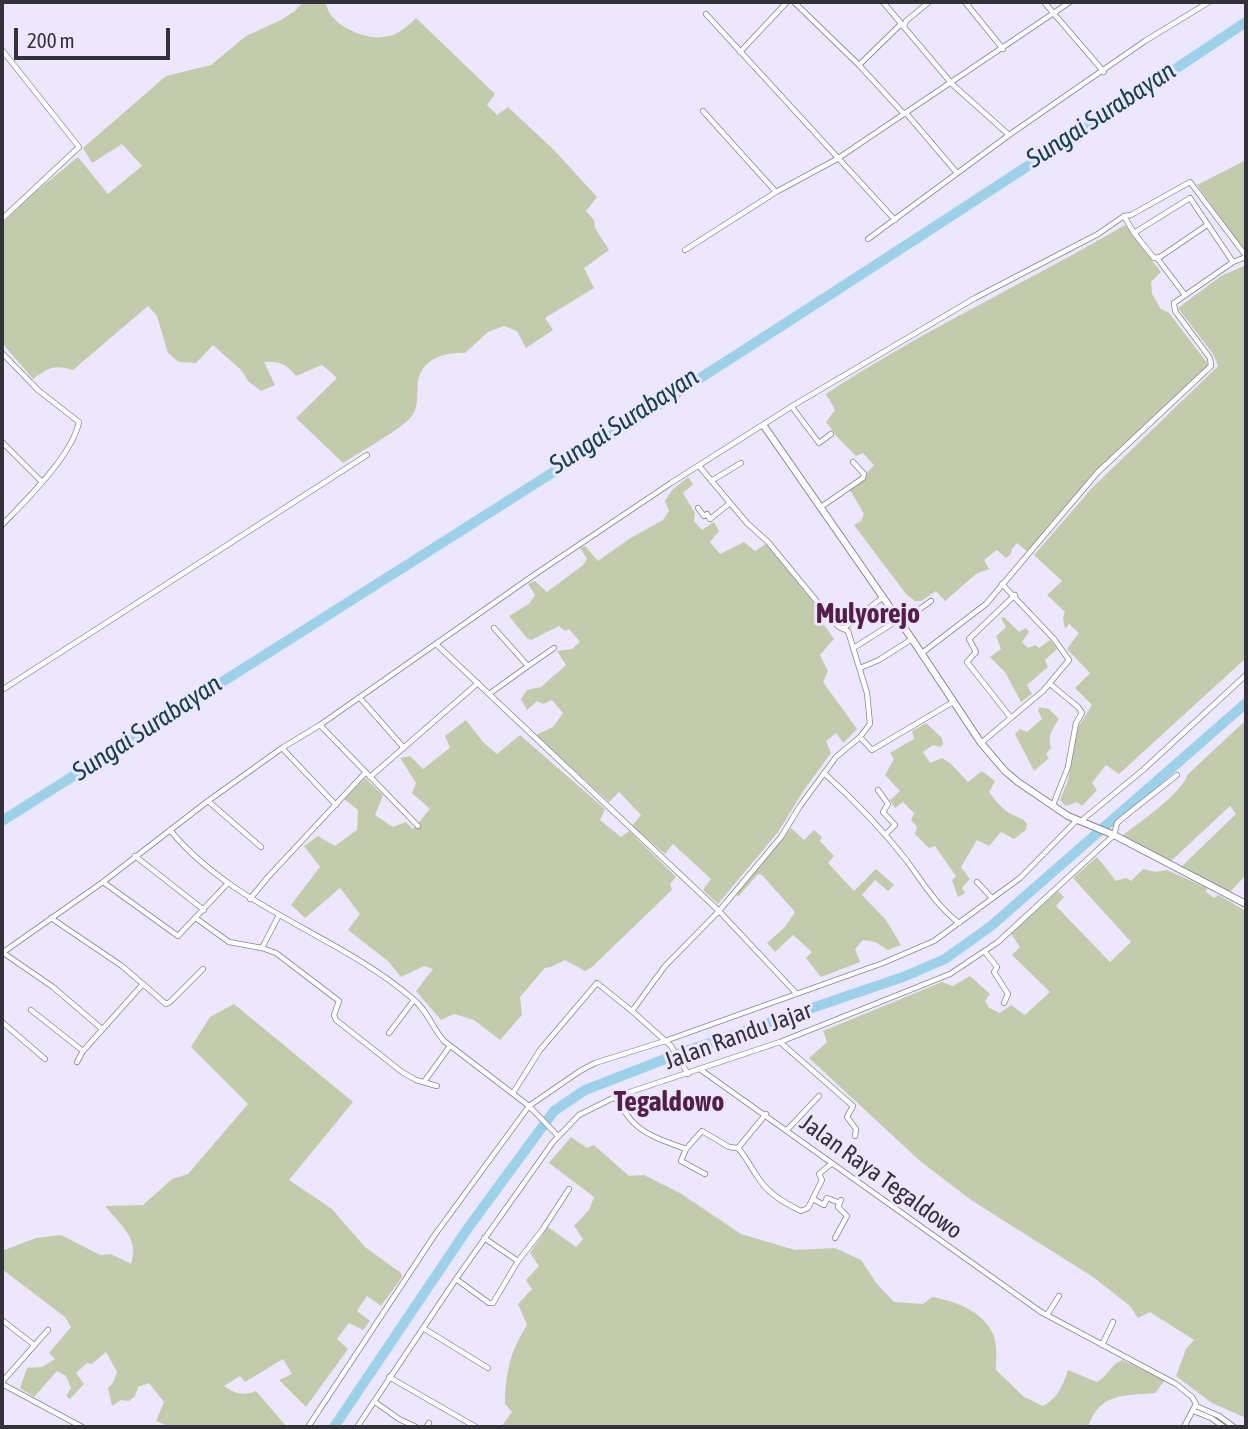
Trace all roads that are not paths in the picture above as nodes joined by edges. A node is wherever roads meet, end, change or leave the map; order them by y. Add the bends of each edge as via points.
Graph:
1 (787, 2) edge
2 (794, 2) edge
3 (883, 2) edge
4 (929, 2) edge
5 (965, 2) edge
6 (1044, 2) edge
7 (1070, 2) edge
8 (1209, 2) edge
9 (1054, 13) junction
10 (706, 14) dead end
11 (904, 26) junction
12 (1003, 49) junction
13 (2, 50) edge
14 (740, 52) junction
15 (859, 65) junction
16 (1104, 72) junction
17 (952, 84) junction
18 (703, 111) dead end
19 (905, 114) junction
20 (1009, 135) junction
21 (837, 159) junction
22 (957, 173) junction
23 (1185, 186) junction
24 (776, 192) junction
25 (1190, 198) junction
26 (1125, 218) junction
27 (2, 219) edge
28 (895, 220) junction
29 (1207, 225) junction
30 (1133, 230) junction
31 (868, 239) dead end
32 (685, 250) dead end
33 (1157, 258) junction
34 (1241, 259) edge
35 (1185, 295) junction
36 (2, 353) edge
37 (792, 407) junction
38 (764, 426) junction
39 (831, 434) dead end
40 (2, 442) edge
41 (367, 455) dead end
42 (853, 462) dead end
43 (741, 463) dead end
44 (699, 466) junction
45 (41, 481) junction
46 (711, 481) junction
47 (730, 503) junction
48 (821, 507) junction
49 (698, 508) dead end
50 (2, 526) edge
51 (1002, 584) junction
52 (1015, 595) junction
53 (883, 597) junction
54 (931, 601) dead end
55 (900, 620) junction
56 (494, 628) dead end
57 (844, 629) junction
58 (912, 639) junction
59 (438, 646) junction
60 (554, 648) dead end
61 (855, 648) junction
62 (922, 653) junction
63 (528, 666) junction
64 (860, 668) junction
65 (1246, 675) edge
66 (478, 683) junction
67 (1050, 684) junction
68 (2, 690) edge
69 (489, 694) junction
70 (360, 698) junction
71 (953, 702) junction
72 (1011, 718) junction
73 (320, 725) junction
74 (860, 737) junction
75 (981, 743) junction
76 (404, 748) junction
77 (284, 751) junction
78 (365, 773) junction
79 (824, 773) junction
80 (1177, 775) dead end
81 (370, 777) junction
82 (878, 790) dead end
83 (209, 803) junction
84 (336, 805) junction
85 (1053, 805) junction
86 (1081, 821) junction
87 (418, 826) dead end
88 (171, 832) junction
89 (886, 835) junction
90 (1112, 835) junction
91 (261, 847) dead end
92 (137, 858) junction
93 (977, 882) dead end
94 (105, 883) junction
95 (228, 883) junction
96 (992, 898) junction
97 (250, 899) junction
98 (1246, 904) edge
99 (204, 910) junction
100 (719, 911) junction
101 (279, 915) junction
102 (51, 918) junction
103 (197, 919) junction
104 (959, 923) junction
105 (262, 948) junction
106 (2, 952) edge
107 (987, 954) junction
108 (203, 969) dead end
109 (143, 984) junction
110 (796, 993) junction
111 (414, 1000) junction
112 (1004, 1003) dead end
113 (31, 1010) dead end
114 (632, 1011) junction
115 (2, 1022) edge
116 (102, 1029) junction
117 (389, 1033) dead end
118 (665, 1041) junction
119 (780, 1042) junction
120 (450, 1046) junction
121 (83, 1051) junction
122 (45, 1059) dead end
123 (77, 1062) dead end
124 (701, 1070) junction
125 (688, 1074) junction
126 (424, 1082) junction
127 (437, 1086) dead end
128 (513, 1093) junction
129 (820, 1096) dead end
130 (615, 1097) junction
131 (531, 1108) junction
132 (766, 1114) junction
133 (787, 1130) junction
134 (556, 1134) junction
135 (855, 1136) dead end
136 (738, 1148) junction
137 (686, 1149) junction
138 (831, 1164) junction
139 (705, 1174) dead end
140 (569, 1189) dead end
141 (813, 1199) junction
142 (835, 1238) dead end
143 (487, 1240) junction
144 (518, 1261) junction
145 (459, 1282) junction
146 (1059, 1296) dead end
147 (1047, 1315) junction
148 (2, 1320) edge
149 (1113, 1322) dead end
150 (48, 1330) dead end
151 (426, 1331) junction
152 (33, 1345) junction
153 (1102, 1345) junction
154 (488, 1368) dead end
155 (393, 1380) junction
156 (2, 1383) edge
157 (378, 1404) junction
158 (1193, 1412) junction
159 (82, 1427) edge
160 (308, 1427) edge
161 (357, 1427) edge
162 (416, 1427) edge
163 (476, 1427) edge
164 (1184, 1427) edge
165 (1224, 1427) edge
166 (1234, 1427) edge

1 - 14 street
2 - 15 street
3 - 11 street
4 - 11 street
5 - 12 street
6 - 9 street
7 - 9 street
8 - 16 street
9 - 12 street
9 - 16 street
10 - 14 street
11 - 15 street
11 - 17 street
12 - 17 street
13 - 27 street via 79,147
14 - 21 street
15 - 19 street
16 - 20 street
17 - 19 street
17 - 20 street
18 - 24 street
19 - 21 street
19 - 22 street
20 - 22 street
21 - 24 street
21 - 28 street
22 - 28 street
23 - 25 street
23 - 26 street
23 - 34 street via 1190,182
24 - 32 street
25 - 29 street
25 - 30 street
26 - 30 street
26 - 37 street via 975,298
28 - 31 street
29 - 33 street
29 - 34 street
30 - 33 street
33 - 35 street
34 - 35 street
35 - 51 street via 1174,308 1211,366 1097,473
36 - 45 street via 38,390 79,422 64,452
37 - 38 street
37 - 39 street via 819,443
38 - 44 street
38 - 48 street
40 - 45 street
41 - 68 street
42 - 48 street via 863,478
43 - 46 street
44 - 46 street
44 - 59 street via 608,524
45 - 50 street
46 - 47 street
47 - 49 street via 710,519
47 - 57 street
48 - 53 street
51 - 52 street
51 - 62 street via 986,604
52 - 67 street via 1069,658
52 - 72 street via 969,639 976,652 967,662
53 - 55 street
53 - 57 street
54 - 55 street
55 - 58 street
55 - 61 street
56 - 63 street
57 - 61 street
58 - 62 street
58 - 64 street
59 - 66 street
59 - 70 street
60 - 63 street
61 - 64 street
62 - 71 street
63 - 69 street
64 - 74 street via 870,716
65 - 86 street
66 - 69 street
66 - 76 street
67 - 72 street
67 - 85 street via 1082,713
69 - 100 street
70 - 73 street
70 - 76 street
71 - 74 street via 872,750
71 - 75 street
72 - 75 street
73 - 77 street
73 - 78 street
74 - 79 street
75 - 85 street via 1018,782
76 - 81 street
77 - 83 street
77 - 84 street
78 - 81 street
78 - 84 street
79 - 89 street
79 - 100 street via 781,837
80 - 90 street, Jalan Randu Jajar via 1124,817
81 - 87 street
82 - 89 street via 888,804 883,812 894,825
83 - 88 street
83 - 91 street
84 - 97 street
85 - 86 street
86 - 90 street
86 - 96 street
88 - 92 street
88 - 95 street
89 - 104 street via 933,898
90 - 98 street
90 - 107 street, Jalan Randu Jajar
92 - 94 street
92 - 99 street
93 - 96 street
94 - 102 street
94 - 103 street via 178,936
95 - 97 street
95 - 99 street
96 - 104 street
97 - 101 street
99 - 103 street
100 - 110 street
100 - 114 street via 665,966
101 - 105 street
101 - 111 street via 359,961
102 - 106 street
102 - 109 street
103 - 105 street via 229,942
104 - 110 street via 906,955
105 - 126 street via 276,953 339,1001 336,1020 402,1072
106 - 116 street
107 - 112 street via 1008,994
107 - 119 street, Jalan Randu Jajar via 950,974
108 - 109 street via 168,1003
109 - 116 street
110 - 118 street
111 - 117 street
111 - 120 street
113 - 121 street
114 - 118 street
114 - 128 street via 597,983 540,1050
115 - 122 street
116 - 121 street
118 - 125 street
118 - 131 street via 595,1063
119 - 124 street, Jalan Randu Jajar
119 - 135 street via 853,1106 847,1117 856,1129
120 - 126 street
120 - 128 street
121 - 123 street
124 - 125 street, Jalan Randu Jajar
124 - 132 street, Jalan Raya Tegaldowo
125 - 130 street, Jalan Randu Jajar
126 - 127 street
128 - 131 street
129 - 133 street
130 - 134 street, Jalan Randu Jajar via 579,1115
130 - 137 street via 643,1131
131 - 134 street
131 - 160 street via 434,1236
132 - 133 street, Jalan Raya Tegaldowo
132 - 136 street
133 - 138 street, Jalan Raya Tegaldowo
134 - 143 street, Jalan Randu Jajar
136 - 137 street via 702,1131
136 - 141 street via 783,1203 803,1211
137 - 139 street via 681,1161
138 - 141 street via 819,1174 822,1181
138 - 147 street, Jalan Raya Tegaldowo
140 - 144 street
141 - 142 street via 824,1205 828,1198 841,1201 838,1207 847,1216
143 - 144 street
143 - 145 street, Jalan Randu Jajar
144 - 145 street via 492,1304
145 - 151 street, Jalan Randu Jajar
146 - 147 street
147 - 153 street, Jalan Raya Tegaldowo
148 - 152 street
149 - 153 street
150 - 152 street
151 - 154 street
151 - 155 street, Jalan Randu Jajar
152 - 156 street
153 - 158 street, Jalan Raya Tegaldowo via 1176,1384 1192,1397
155 - 157 street, Jalan Randu Jajar
155 - 163 street
156 - 159 street
157 - 161 street, Jalan Randu Jajar
157 - 162 street
158 - 164 street
158 - 165 street
158 - 166 street via 1219,1416

